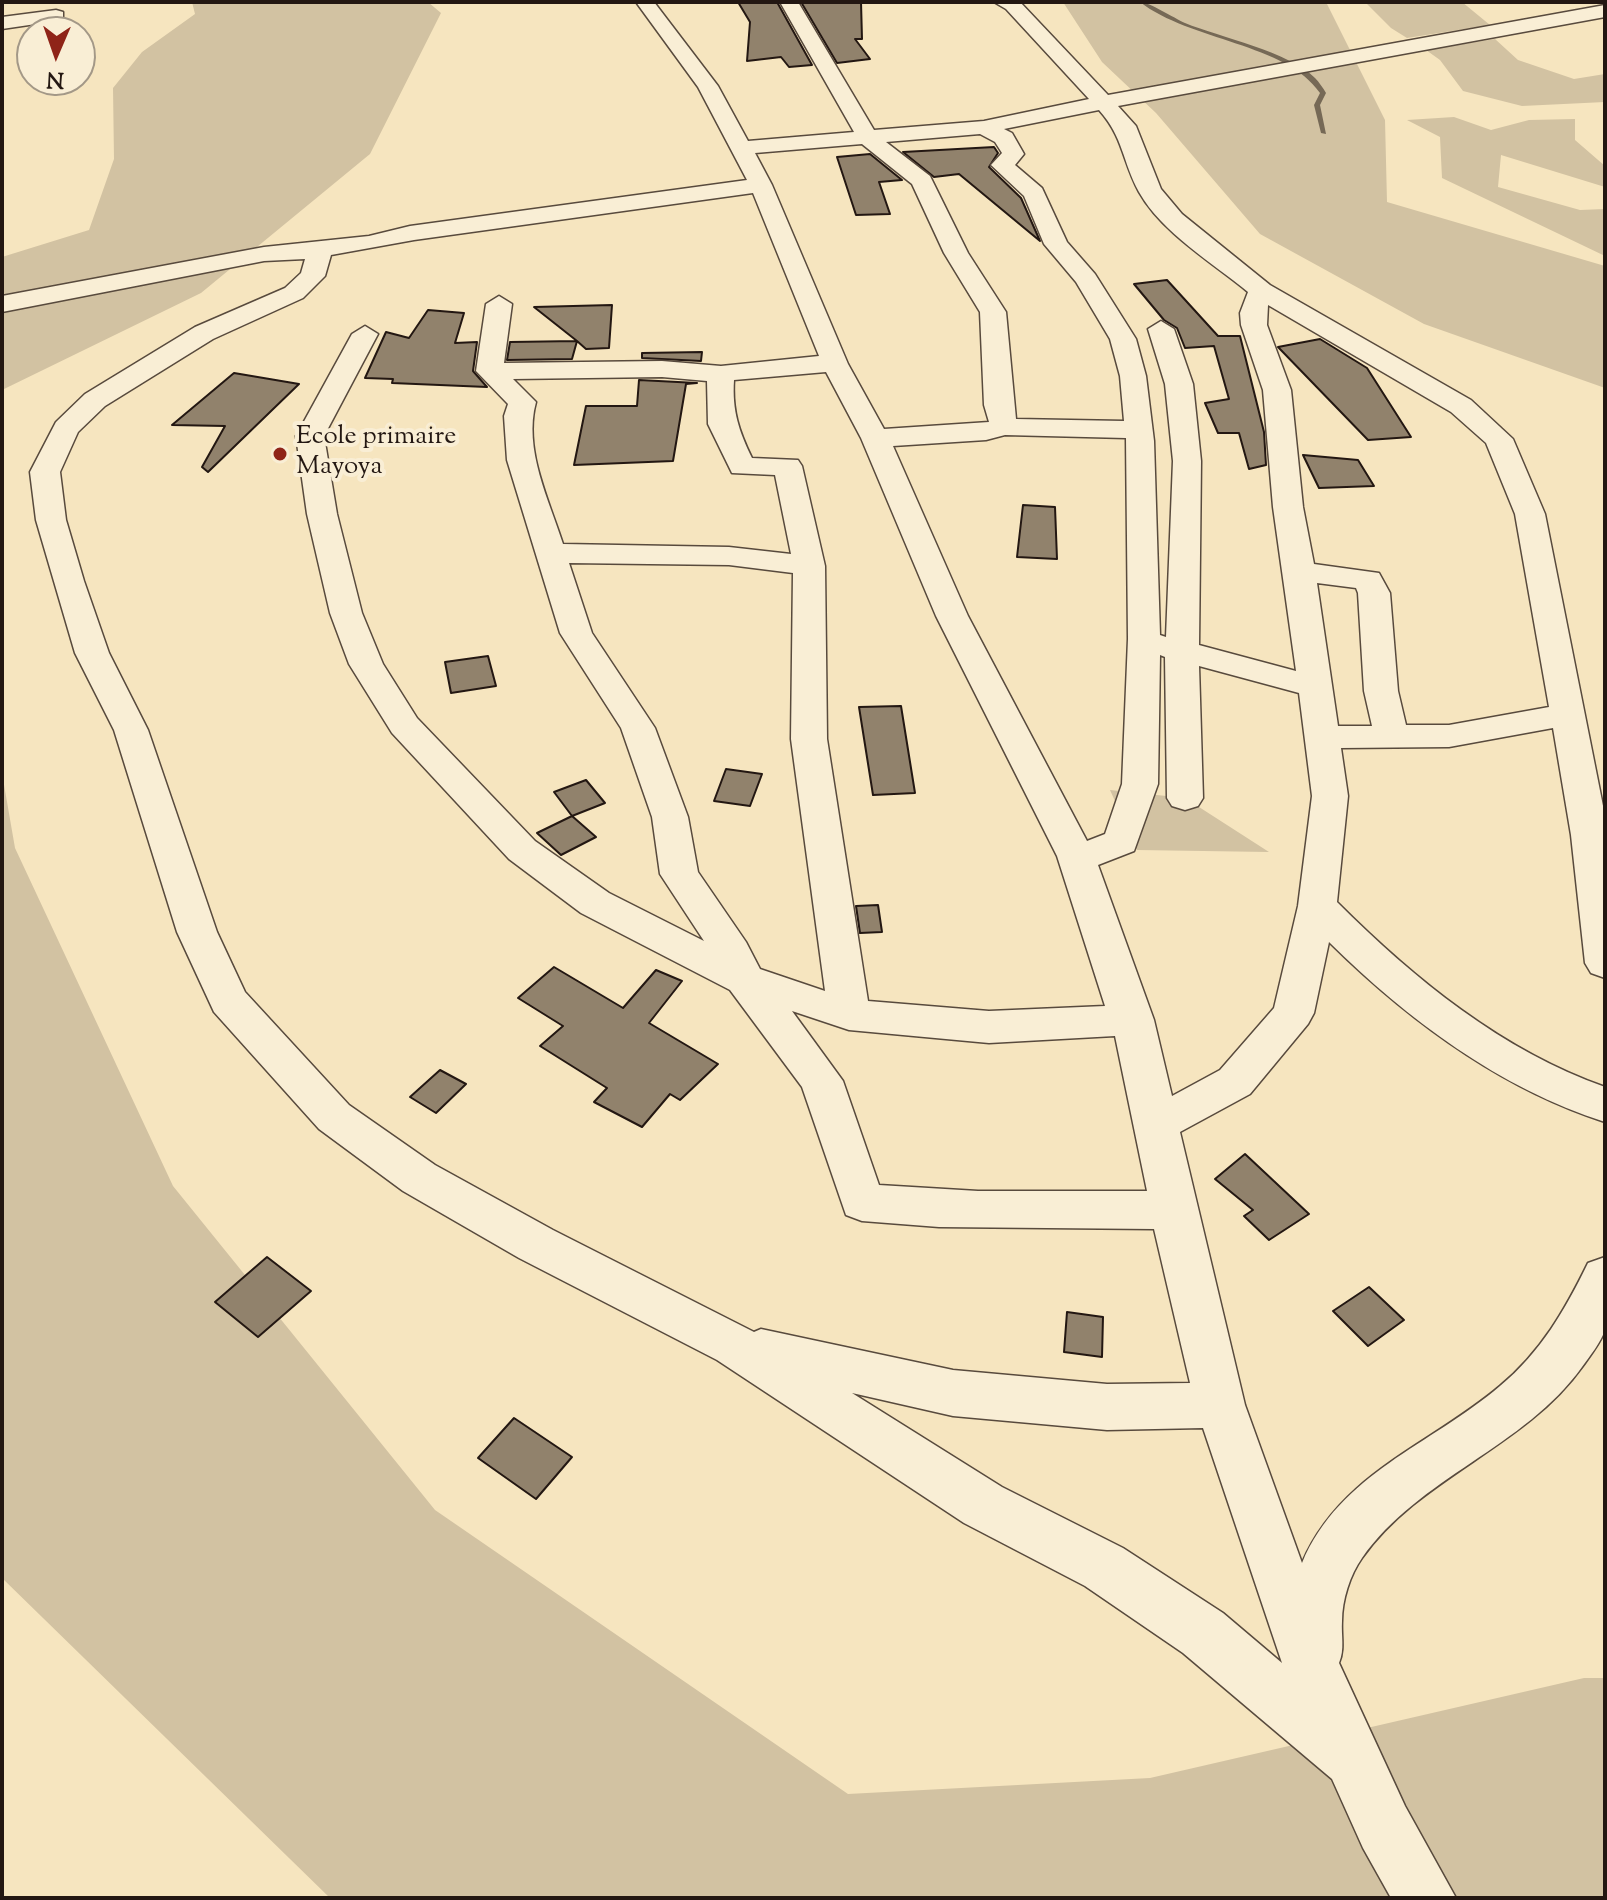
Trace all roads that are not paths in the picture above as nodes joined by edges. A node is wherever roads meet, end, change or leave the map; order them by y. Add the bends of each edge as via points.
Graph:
1 (645, 2) edge
2 (789, 2) edge
3 (1009, 3) edge
4 (1605, 11) edge
5 (1106, 103) junction
6 (984, 127) junction
7 (868, 138) junction
8 (742, 148) junction
9 (761, 185) junction
10 (320, 249) junction
11 (1261, 290) junction
12 (2, 304) edge
13 (499, 304) dead end
14 (1161, 329) dead end
15 (365, 334) dead end
16 (835, 364) junction
17 (489, 371) junction
18 (721, 374) junction
19 (1004, 427) junction
20 (1139, 430) junction
21 (875, 438) junction
22 (553, 553) junction
23 (809, 566) junction
24 (1300, 572) junction
25 (1144, 639) junction
26 (1182, 653) junction
27 (1316, 687) junction
28 (1566, 715) junction
29 (1324, 737) junction
30 (1392, 738) junction
31 (1185, 798) dead end
32 (1076, 856) junction
33 (1317, 906) junction
34 (1605, 963) edge
35 (744, 979) junction
36 (849, 1015) junction
37 (1133, 1020) junction
38 (1605, 1105) edge
39 (1157, 1124) junction
40 (1173, 1210) junction
41 (1605, 1277) edge
42 (734, 1345) junction
43 (1220, 1405) junction
44 (1314, 1673) junction
45 (1351, 1758) junction
46 (1425, 1898) edge

1 - 8 street via 708,86
2 - 7 street
3 - 5 street
4 - 5 street
5 - 6 street
5 - 11 street via 1125,126 1141,172 1162,208
6 - 7 street
6 - 20 street via 1004,138 1013,154 1002,165 1034,193 1056,244 1086,279 1123,339
7 - 8 street
7 - 19 street via 922,181 956,253 993,312
8 - 9 street
9 - 10 street
9 - 16 street
10 - 12 street via 264,254
10 - 42 street via 313,276 294,293 204,333 95,400 66,428 45,472 51,520 68,581 92,653 131,730 197,932 229,1001 334,1117 419,1178
11 - 24 street via 1254,325 1277,390
11 - 28 street via 1461,406 1499,439 1530,514
13 - 17 street
14 - 26 street via 1179,384 1187,461
15 - 35 street via 310,436 346,613 366,664 404,725 522,850 595,903
16 - 18 street
16 - 21 street
17 - 18 street via 662,369
17 - 22 street via 522,402 521,460
18 - 23 street via 722,424 742,467 788,466
19 - 20 street
19 - 21 street
20 - 25 street
21 - 32 street via 952,616
22 - 23 street via 729,556
22 - 35 street via 576,633 638,728 670,817 679,874 732,952
23 - 36 street via 809,739
24 - 27 street
24 - 30 street via 1368,580
25 - 26 street
25 - 32 street via 1140,784 1121,842
26 - 27 street
26 - 31 street
27 - 29 street
28 - 30 street via 1485,733
28 - 34 street via 1590,835
29 - 30 street
29 - 33 street via 1330,796
32 - 37 street
33 - 38 street via 1371,961 1448,1019 1542,1078
33 - 39 street via 1293,1013 1235,1082
35 - 36 street
35 - 40 street via 822,1081 862,1202 1064,1212
36 - 37 street via 989,1027
37 - 39 street
39 - 40 street
40 - 43 street
41 - 44 street via 1571,1347 1516,1404 1371,1503 1330,1559 1315,1610
42 - 43 street via 953,1393 1107,1407
42 - 45 street via 983,1505 1104,1567 1203,1633
43 - 44 street
44 - 45 street
45 - 46 street

